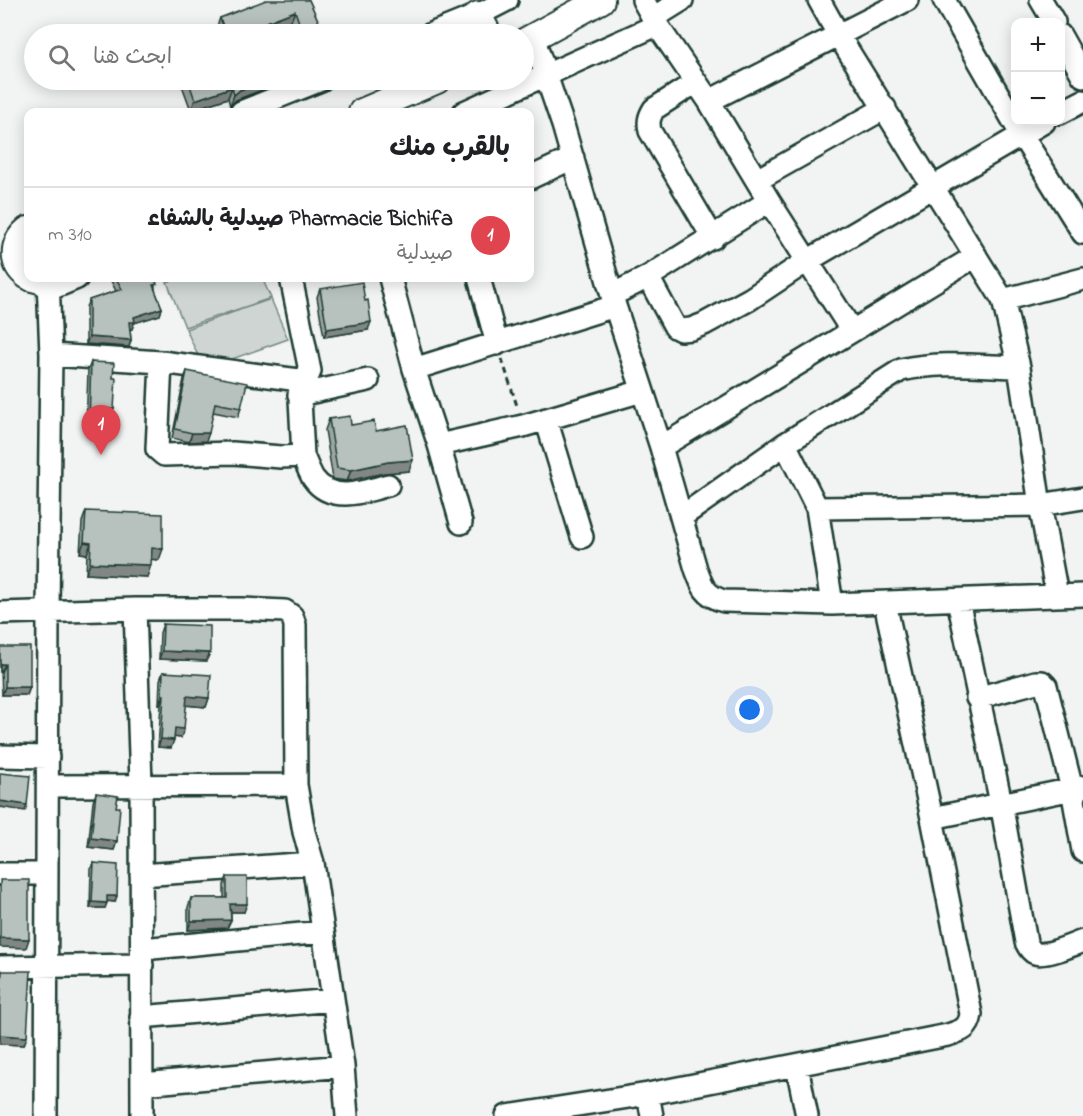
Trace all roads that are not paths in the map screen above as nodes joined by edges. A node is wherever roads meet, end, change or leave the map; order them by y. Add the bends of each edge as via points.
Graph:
1 (507, 0) edge
2 (601, 0) edge
3 (682, 0) edge
4 (819, 0) edge
5 (907, 0) edge
6 (944, 0) edge
7 (651, 14) edge
8 (484, 24) edge
9 (534, 36) edge
10 (839, 36) junction
11 (1065, 44) edge
12 (534, 50) edge
13 (547, 75) junction
14 (1083, 76) edge
15 (534, 81) edge
16 (696, 82) junction
17 (296, 90) edge
18 (414, 90) edge
19 (513, 90) edge
20 (709, 101) junction
21 (1083, 101) edge
22 (251, 108) edge
23 (371, 108) edge
24 (473, 108) edge
25 (885, 108) junction
26 (1065, 110) edge
27 (1036, 126) edge
28 (1021, 134) junction
29 (573, 158) junction
30 (534, 176) edge
31 (757, 180) junction
32 (934, 187) junction
33 (769, 201) junction
34 (1083, 233) edge
35 (24, 234) edge
36 (713, 238) junction
37 (24, 253) edge
38 (976, 256) junction
39 (807, 261) junction
40 (648, 278) junction
41 (1083, 279) edge
42 (34, 282) edge
43 (292, 282) edge
44 (391, 282) edge
45 (480, 282) edge
46 (614, 300) junction
47 (1003, 300) junction
48 (852, 331) junction
49 (497, 344) junction
50 (51, 355) junction
51 (160, 362) junction
52 (1019, 366) junction
53 (414, 369) junction
54 (368, 380) dead end
55 (299, 388) junction
56 (642, 391) junction
57 (546, 419) junction
58 (785, 444) junction
59 (439, 445) junction
60 (661, 447) junction
61 (303, 456) junction
62 (388, 485) dead end
63 (1083, 498) edge
64 (1040, 505) junction
65 (817, 508) junction
66 (681, 516) junction
67 (461, 523) dead end
68 (582, 537) dead end
69 (1057, 595) junction
70 (1083, 595) edge
71 (958, 600) junction
72 (885, 603) junction
73 (832, 604) junction
74 (135, 609) junction
75 (48, 611) junction
76 (0, 612) edge
77 (977, 698) junction
78 (0, 756) edge
79 (48, 757) junction
80 (141, 784) junction
81 (296, 785) junction
82 (48, 786) junction
83 (1078, 788) edge
84 (1001, 803) junction
85 (932, 818) junction
86 (1083, 851) edge
87 (313, 863) junction
88 (0, 874) edge
89 (47, 874) junction
90 (141, 875) junction
91 (323, 932) junction
92 (1083, 942) edge
93 (142, 957) junction
94 (0, 967) edge
95 (46, 967) junction
96 (333, 1000) junction
97 (141, 1017) junction
98 (343, 1066) junction
99 (797, 1066) junction
100 (142, 1084) junction
101 (648, 1094) junction
102 (46, 1116) edge
103 (142, 1116) edge
104 (347, 1116) edge
105 (507, 1116) edge
106 (651, 1116) edge
107 (807, 1116) edge

1 - 8 street
2 - 9 main road
3 - 7 street
4 - 10 street
5 - 10 street
6 - 28 street
7 - 13 street
7 - 16 street
10 - 20 street
10 - 25 street
11 - 14 street
12 - 13 street
13 - 15 street
13 - 29 street
16 - 20 street
16 - 36 street via 654,109 649,122 650,131
17 - 22 street
18 - 23 main road
19 - 24 street
20 - 31 street
21 - 26 street
25 - 31 street
25 - 32 street
27 - 28 street
28 - 32 street
28 - 34 street
29 - 30 street
29 - 46 street
31 - 33 street
32 - 38 street
32 - 39 street
33 - 36 street
33 - 39 street
35 - 37 main road via 19,240
36 - 40 street
38 - 47 street
38 - 48 street
39 - 40 street via 750,299 704,324 681,330 675,327
39 - 48 street
40 - 46 street
41 - 47 street
42 - 50 street
43 - 55 street via 310,371
44 - 53 street
45 - 49 street
46 - 49 street
46 - 56 street
47 - 52 street
48 - 60 street
49 - 53 street
50 - 51 street
50 - 75 street
51 - 55 street
51 - 61 street via 160,454
52 - 58 street via 943,365 901,370
52 - 64 street
53 - 59 street
54 - 55 street
55 - 61 street
56 - 57 street
56 - 60 street
57 - 59 street
57 - 68 street
58 - 65 street
58 - 66 street
59 - 67 street
60 - 66 street
61 - 62 street via 313,477 333,493 358,493
63 - 64 street
64 - 65 street
64 - 69 street
65 - 73 street
66 - 73 street via 699,578 708,595 724,601
69 - 70 street
69 - 71 street
71 - 72 street
71 - 77 street
72 - 73 street
72 - 85 street
74 - 75 street
74 - 80 street
74 - 81 street via 290,613 295,625
75 - 76 street
75 - 79 street
77 - 83 street via 1042,682
77 - 84 street
78 - 79 street
79 - 82 street
80 - 81 street
80 - 82 street
80 - 90 street
81 - 87 street
82 - 89 street
83 - 84 street
83 - 86 street
84 - 85 street
84 - 92 street via 1029,949 1043,955
85 - 99 street via 970,1022 948,1035
87 - 90 street
87 - 91 street
88 - 89 street
89 - 95 street
90 - 93 street
91 - 93 street
91 - 96 street
93 - 95 street
93 - 97 street
94 - 95 street
95 - 102 street
96 - 97 street
96 - 98 street
97 - 100 street
98 - 100 street
98 - 104 street
99 - 101 street
99 - 107 street
100 - 103 street
101 - 105 street
101 - 106 street

